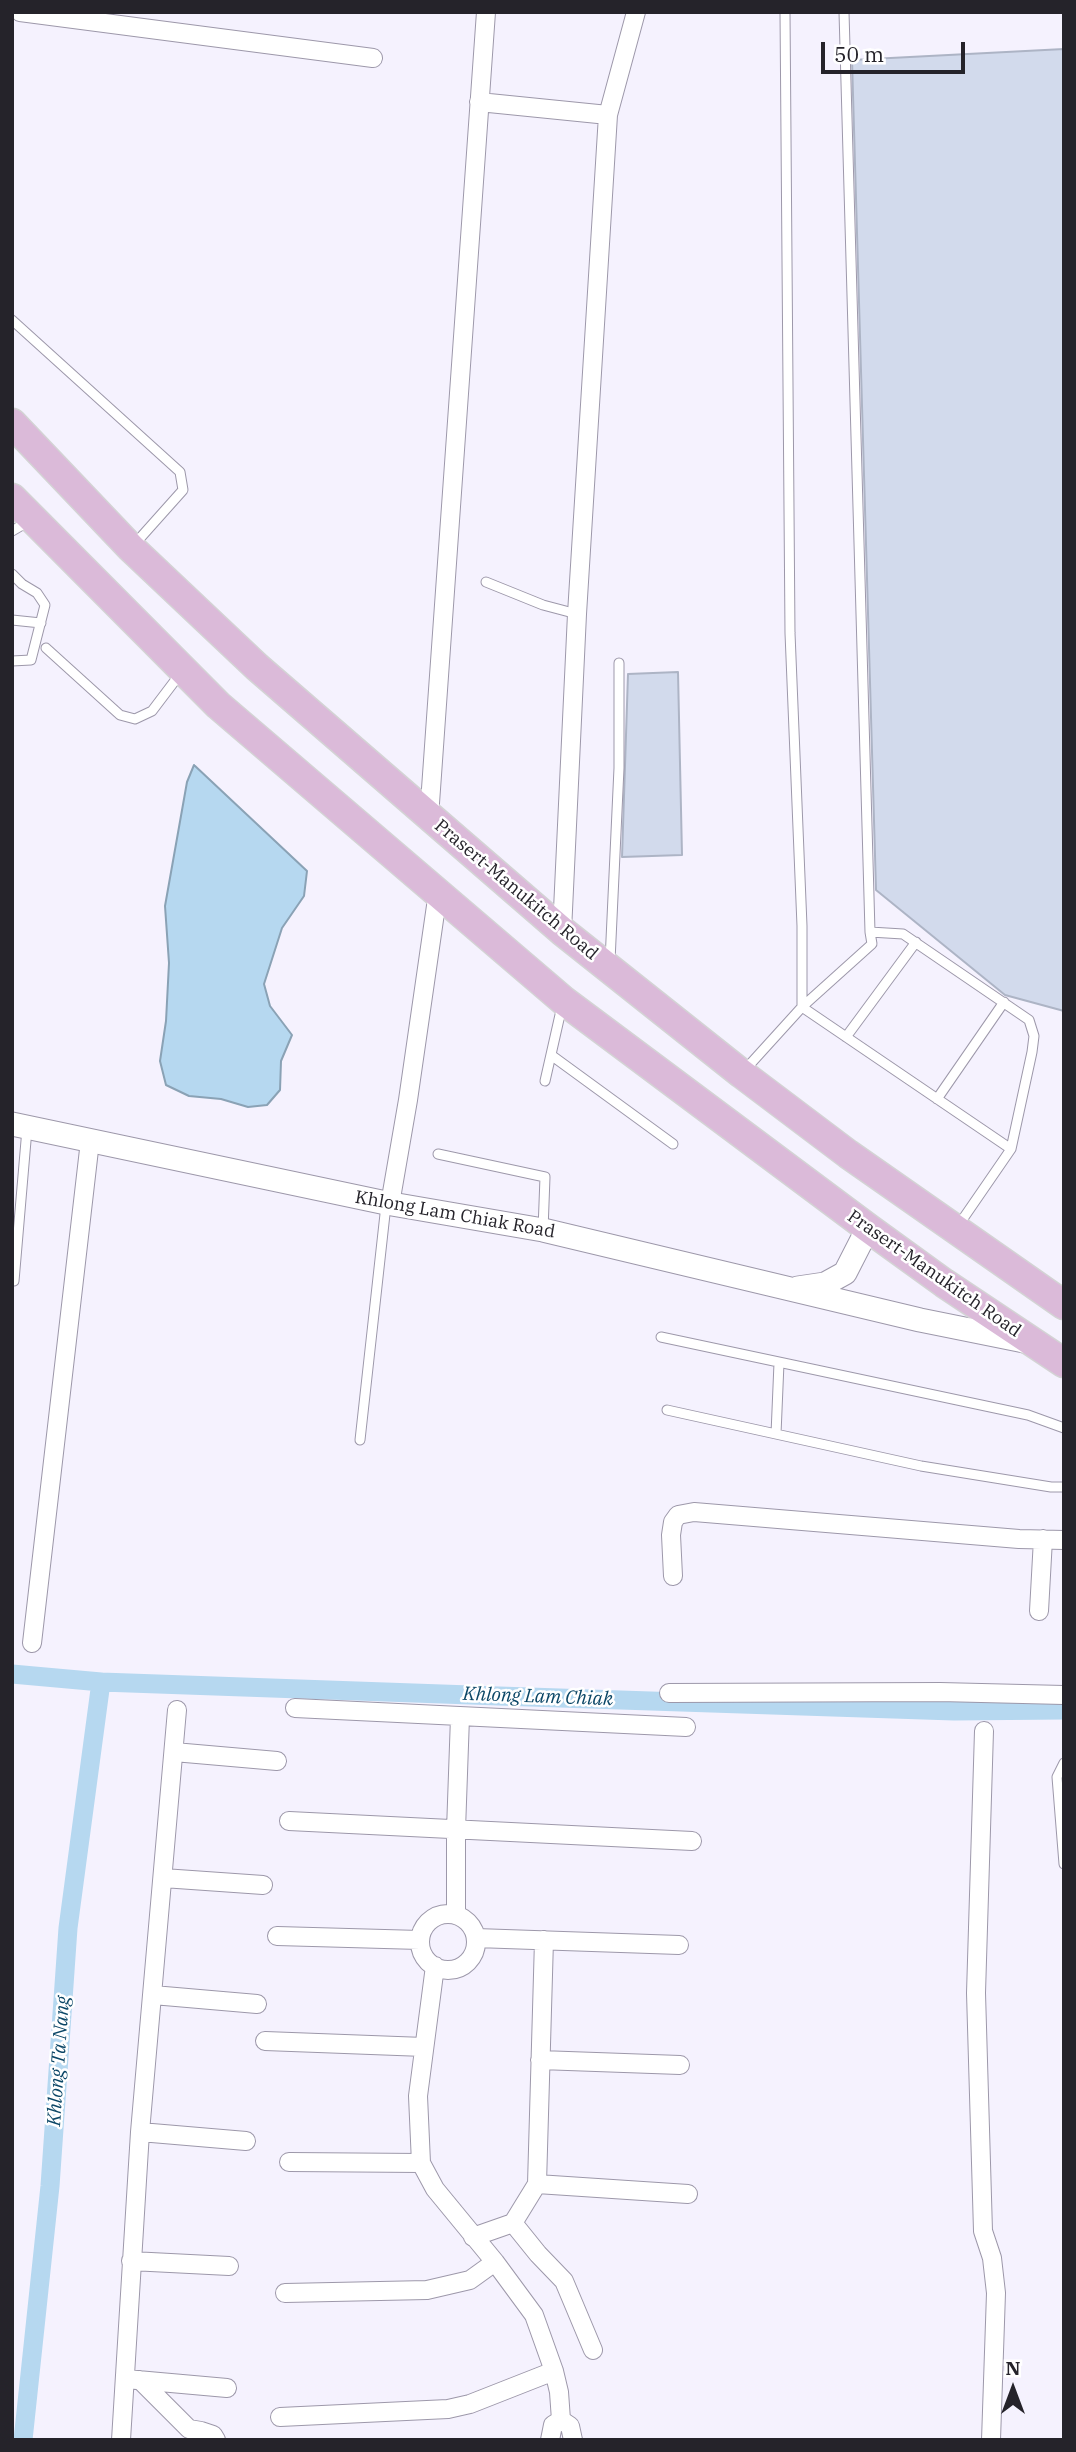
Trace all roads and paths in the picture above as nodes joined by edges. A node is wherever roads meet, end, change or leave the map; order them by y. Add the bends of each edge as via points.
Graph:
1 (20, 12) edge
2 (486, 12) edge
3 (636, 12) edge
4 (785, 12) edge
5 (844, 12) edge
6 (373, 58) dead end
7 (479, 102) junction
8 (608, 115) junction
9 (12, 320) edge
10 (12, 423) edge
11 (12, 498) edge
12 (22, 525) edge
13 (131, 548) junction
14 (12, 574) edge
15 (486, 582) dead end
16 (577, 614) junction
17 (12, 620) edge
18 (41, 624) junction
19 (46, 648) dead end
20 (12, 661) edge
21 (620, 663) dead end
22 (183, 669) junction
23 (429, 817) junction
24 (438, 892) junction
25 (562, 931) junction
26 (870, 932) junction
27 (916, 942) junction
28 (609, 969) junction
29 (564, 1001) junction
30 (1004, 1002) junction
31 (802, 1007) junction
32 (846, 1037) junction
33 (551, 1055) junction
34 (742, 1074) junction
35 (545, 1081) dead end
36 (937, 1098) junction
37 (20, 1125) edge
38 (90, 1141) junction
39 (673, 1144) dead end
40 (1011, 1149) junction
41 (438, 1154) dead end
42 (388, 1203) junction
43 (868, 1228) junction
44 (543, 1230) junction
45 (955, 1231) junction
46 (13, 1281) edge
47 (788, 1289) junction
48 (1064, 1305) edge
49 (661, 1338) dead end
50 (1033, 1343) junction
51 (779, 1363) junction
52 (1064, 1363) edge
53 (667, 1409) dead end
54 (1064, 1428) edge
55 (776, 1434) junction
56 (360, 1440) dead end
57 (1064, 1487) edge
58 (1043, 1539) junction
59 (1064, 1540) edge
60 (673, 1576) dead end
61 (1039, 1611) dead end
62 (32, 1643) dead end
63 (669, 1693) dead end
64 (1064, 1695) edge
65 (295, 1708) dead end
66 (177, 1710) dead end
67 (460, 1717) junction
68 (686, 1727) dead end
69 (984, 1731) dead end
70 (174, 1752) junction
71 (277, 1761) dead end
72 (1064, 1763) edge
73 (289, 1821) dead end
74 (456, 1830) junction
75 (692, 1841) dead end
76 (1064, 1864) edge
77 (163, 1878) junction
78 (263, 1885) dead end
79 (456, 1915) junction
80 (277, 1936) dead end
81 (476, 1938) junction
82 (420, 1940) junction
83 (544, 1940) junction
84 (679, 1945) dead end
85 (435, 1966) junction
86 (153, 1995) junction
87 (257, 2004) dead end
88 (265, 2041) dead end
89 (424, 2047) junction
90 (540, 2060) junction
91 (680, 2065) dead end
92 (140, 2132) junction
93 (246, 2141) dead end
94 (289, 2162) dead end
95 (421, 2163) junction
96 (537, 2184) junction
97 (688, 2194) dead end
98 (513, 2223) junction
99 (473, 2237) junction
100 (131, 2261) junction
101 (495, 2262) junction
102 (229, 2266) dead end
103 (285, 2293) dead end
104 (593, 2350) dead end
105 (554, 2371) junction
106 (133, 2379) junction
107 (227, 2388) dead end
108 (280, 2417) dead end
109 (561, 2420) junction
110 (186, 2435) edge
111 (121, 2440) edge
112 (216, 2440) edge
113 (550, 2440) edge
114 (573, 2440) edge
115 (991, 2440) edge

1 - 6 street
2 - 7 street
3 - 8 street
4 - 31 lane via 790,633
5 - 26 lane
7 - 8 street
7 - 23 street
8 - 16 street
9 - 13 lane via 180,472 183,490
10 - 13 main road, Prasert-Manukitch Road
11 - 12 main road, Prasert-Manukitch Road
12 - 22 main road, Prasert-Manukitch Road
13 - 23 main road, Prasert-Manukitch Road via 257,667
14 - 18 lane via 45,605
15 - 16 lane
16 - 25 street
17 - 18 lane
18 - 20 lane via 31,660
19 - 22 lane via 120,715 135,719 152,711
21 - 28 lane
22 - 24 main road, Prasert-Manukitch Road via 218,705
23 - 25 main road, Prasert-Manukitch Road
24 - 29 main road, Prasert-Manukitch Road
24 - 42 street
25 - 28 main road, Prasert-Manukitch Road
26 - 27 lane via 904,933
26 - 31 lane via 872,944
27 - 30 lane
27 - 32 lane
28 - 34 main road, Prasert-Manukitch Road
29 - 33 lane
29 - 43 main road, Prasert-Manukitch Road
30 - 36 lane
30 - 40 lane via 1029,1020 1034,1036
31 - 32 lane
31 - 34 lane
32 - 36 lane
33 - 35 lane
33 - 39 lane
34 - 45 main road, Prasert-Manukitch Road
36 - 40 lane
37 - 38 street, Khlong Lam Chiak Road
37 - 46 lane
38 - 42 street, Khlong Lam Chiak Road
38 - 62 street
40 - 45 lane
41 - 44 lane via 545,1177
42 - 44 street, Khlong Lam Chiak Road
42 - 56 lane
43 - 47 street, Khlong Lam Chiak Road via 845,1273 825,1284
43 - 50 main road, Prasert-Manukitch Road
44 - 47 street, Khlong Lam Chiak Road
45 - 48 main road, Prasert-Manukitch Road
47 - 50 street
49 - 51 lane
50 - 52 main road, Prasert-Manukitch Road
51 - 54 lane via 1028,1415
51 - 55 lane
53 - 55 lane
55 - 57 lane via 921,1466
58 - 59 street
58 - 60 street via 694,1512 678,1515 673,1522
58 - 61 street
63 - 64 street
65 - 67 street
66 - 70 street
67 - 68 street
67 - 74 street
69 - 115 street via 976,1993 983,2231 996,2293
70 - 71 street
70 - 77 street
72 - 76 lane via 1057,1777
73 - 74 street
74 - 75 street
74 - 79 street
77 - 78 street
77 - 86 street
79 - 81 street via 470,1923
79 - 82 street via 432,1919
80 - 82 street
81 - 83 street
81 - 85 street via 468,1962 452,1969
82 - 85 street via 424,1955
83 - 84 street
83 - 90 street
85 - 89 street
86 - 87 street
86 - 92 street
88 - 89 street
89 - 95 street via 418,2096
90 - 91 street
90 - 96 street
92 - 93 street
92 - 100 street
94 - 95 street
95 - 99 street
96 - 97 street
96 - 98 street
98 - 99 street
98 - 104 street via 564,2281
99 - 101 street
100 - 102 street
100 - 106 street
101 - 103 street via 470,2280 427,2290
101 - 105 street via 534,2315
105 - 108 street via 448,2409
105 - 109 street
106 - 107 street
106 - 110 street
106 - 111 street
109 - 113 street via 553,2425
109 - 114 street via 569,2426
110 - 112 street via 201,2431

